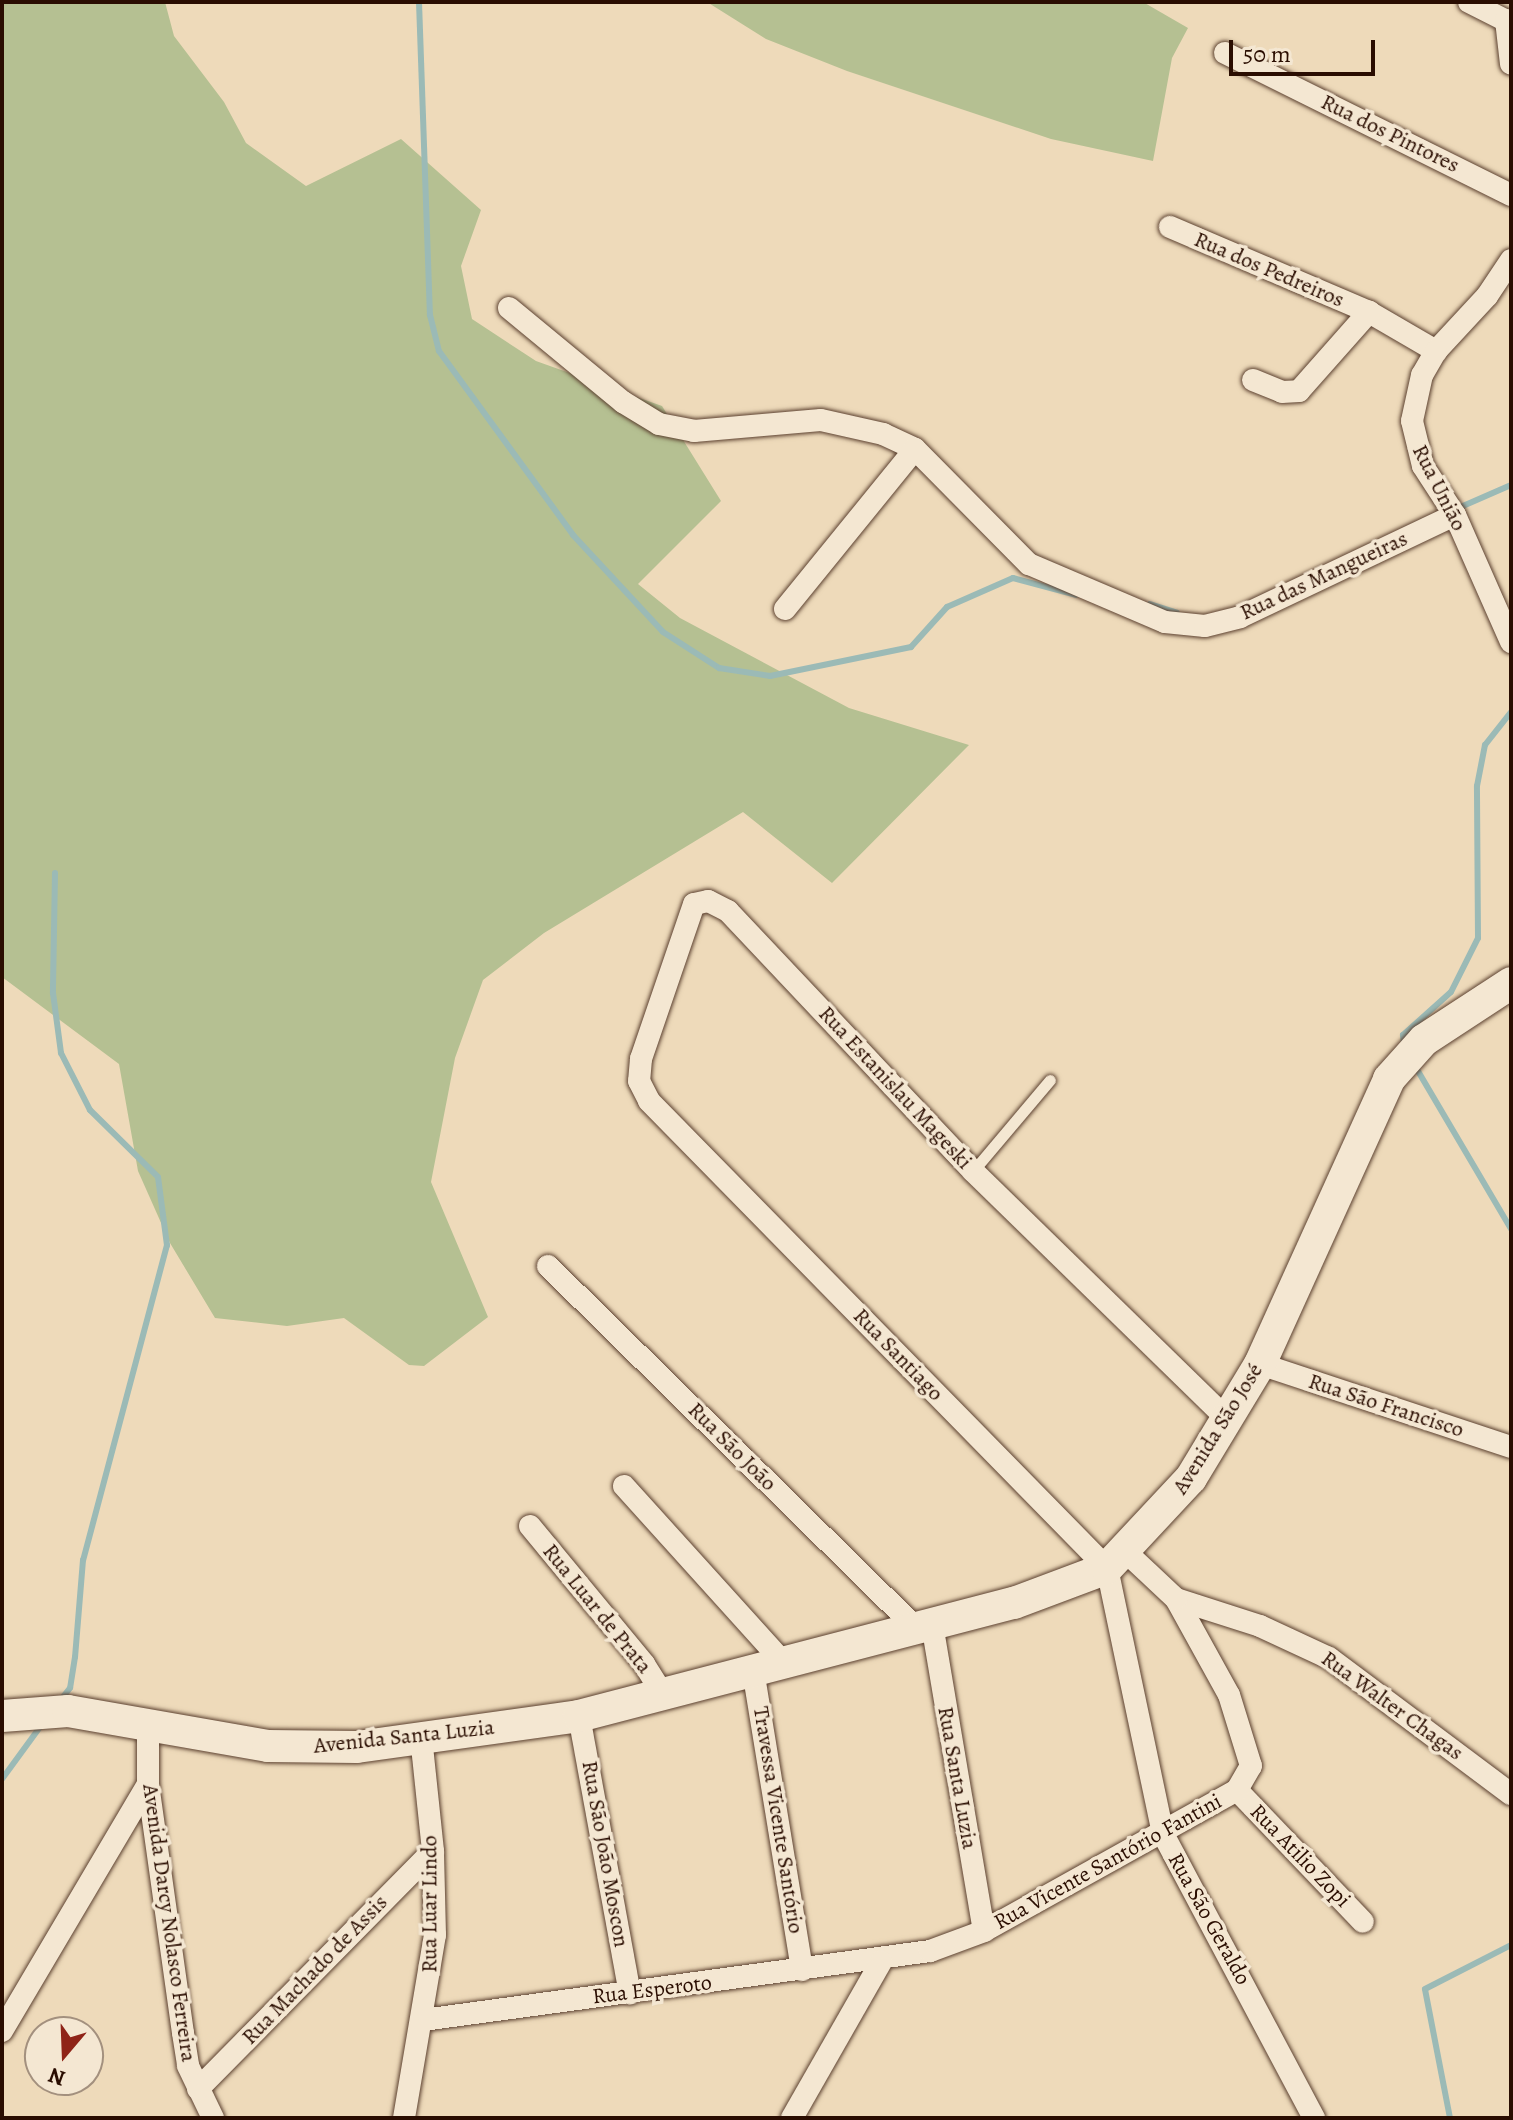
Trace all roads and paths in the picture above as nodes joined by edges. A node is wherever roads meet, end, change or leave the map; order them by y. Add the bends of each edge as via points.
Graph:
1 (1469, 2) edge
2 (1508, 22) edge
3 (1225, 53) dead end
4 (1511, 64) edge
5 (1511, 195) edge
6 (1170, 227) dead end
7 (1511, 260) edge
8 (509, 308) dead end
9 (1369, 312) junction
10 (1436, 351) junction
11 (1253, 380) dead end
12 (915, 449) junction
13 (1455, 515) junction
14 (785, 609) dead end
15 (1511, 642) edge
16 (1511, 983) edge
17 (1050, 1080) dead end
18 (639, 1081) joint
19 (973, 1171) junction
20 (548, 1266) dead end
21 (1260, 1364) junction
22 (1227, 1419) junction
23 (1511, 1447) edge
24 (624, 1486) dead end
25 (530, 1526) dead end
26 (1116, 1560) junction
27 (1176, 1599) junction
28 (924, 1626) junction
29 (768, 1667) junction
30 (662, 1693) junction
31 (2, 1716) edge
32 (579, 1716) junction
33 (148, 1722) junction
34 (421, 1736) junction
35 (148, 1784) junction
36 (1237, 1790) junction
37 (1511, 1794) edge
38 (1163, 1834) junction
39 (433, 1851) junction
40 (1363, 1922) dead end
41 (984, 1931) junction
42 (881, 1962) junction
43 (802, 1970) junction
44 (630, 1993) junction
45 (423, 2020) junction
46 (5, 2021) edge
47 (198, 2089) junction
48 (213, 2118) edge
49 (404, 2118) edge
50 (792, 2118) edge
51 (1314, 2118) edge

1 - 2 street
2 - 4 street
3 - 5 street, Rua dos Pintores
6 - 9 street, Rua dos Pedreiros
7 - 10 street, Rua União via 1487,296
8 - 12 street via 623,402 668,427 718,431 821,420 883,434
9 - 10 street, Rua dos Pedreiros
9 - 11 street, Rua dos Pedreiros via 1299,391 1282,392
10 - 13 street, Rua União via 1419,387 1413,442
12 - 13 street, Rua das Mangueiras via 1029,564 1126,609 1187,626 1240,617
12 - 14 street
13 - 15 street, Rua União
16 - 21 street, Avenida São José via 1424,1040 1389,1079
17 - 19 lane
18 - 19 street, Rua Estanislau Mageski via 647,1035 688,912 694,904 708,901 728,911
18 - 26 street, Rua Santiago via 655,1110
19 - 22 street, Rua Estanislau Mageski
20 - 28 street, Rua São João
21 - 22 street, Avenida São José
21 - 23 street, Rua São Francisco
22 - 26 street, Avenida São José via 1191,1478
24 - 29 street
25 - 30 street, Rua Luar de Prata
26 - 27 street, Rua Vicente Santório Fantini
26 - 28 street, Avenida São José via 1014,1603
26 - 38 street, Rua São Geraldo
27 - 36 street, Rua Vicente Santório Fantini via 1241,1723 1251,1766
27 - 37 street, Rua Walter Chagas via 1260,1626 1329,1658
28 - 29 street, Avenida São José
28 - 41 street, Rua Santa Luzia
29 - 30 street, Avenida São José
29 - 43 street, Travessa Vicente Santório
30 - 32 street, Avenida Santa Luzia
31 - 33 street, Avenida Santa Luzia via 68,1711
32 - 34 street, Avenida Santa Luzia
32 - 44 street, Rua São João Moscon
33 - 34 street, Avenida Santa Luzia via 268,1746 313,1749
33 - 35 street, Avenida Darcy Nolasco Ferreira
34 - 39 street, Rua Luar Lindo
35 - 46 street
35 - 47 street, Avenida Darcy Nolasco Ferreira via 183,2033
36 - 38 street, Rua Vicente Santório Fantini
36 - 40 street, Rua Atilio Zopi
38 - 41 street, Rua Vicente Santório Fantini
38 - 51 street, Rua São Geraldo
39 - 45 street, Rua Luar Lindo via 435,1935
39 - 47 street, Rua Machado de Assis
41 - 42 street, Rua Vicente Santório Fantini
42 - 43 street, Rua Esperoto
42 - 50 street
43 - 44 street, Rua Esperoto
44 - 45 street, Rua Esperoto
45 - 49 street, Rua Luar Lindo
47 - 48 street, Avenida Darcy Nolasco Ferreira

